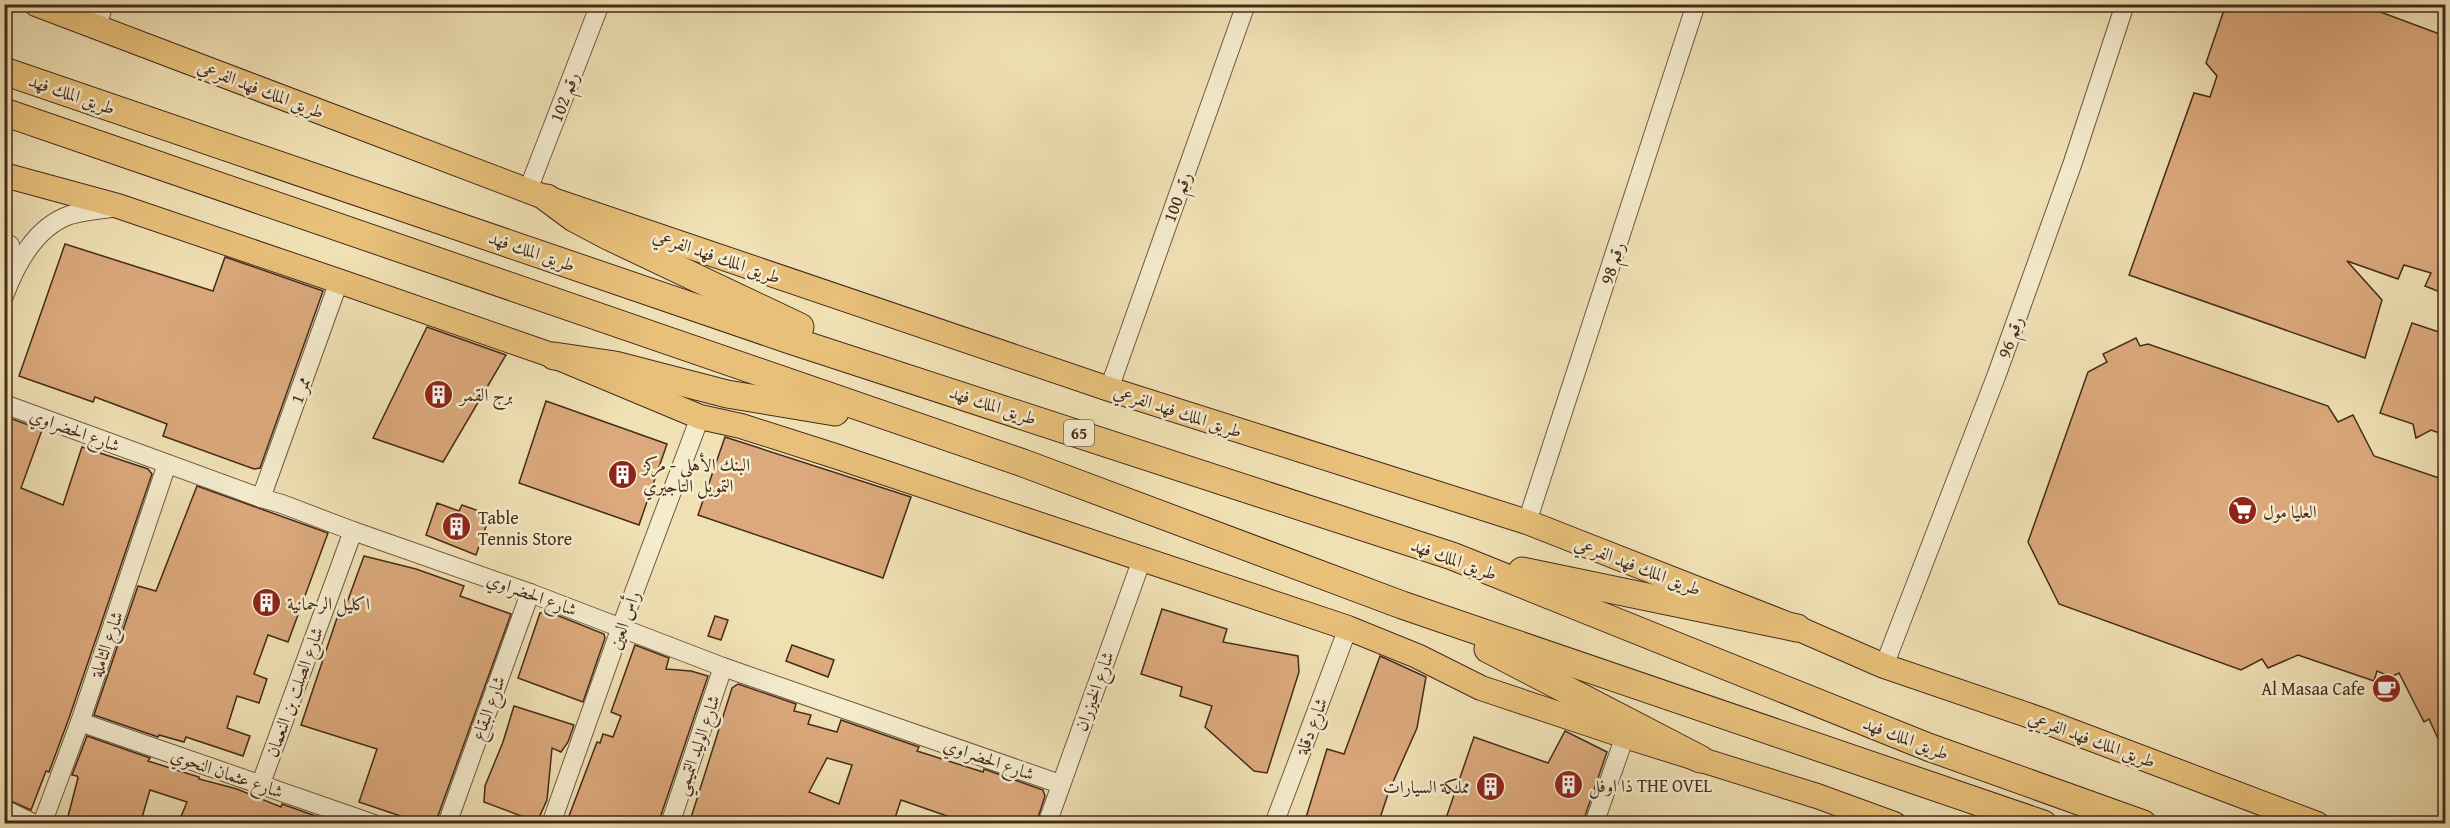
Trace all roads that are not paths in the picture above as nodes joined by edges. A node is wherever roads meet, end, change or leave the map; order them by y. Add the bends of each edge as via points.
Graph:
1 (600, 4) edge
2 (1246, 4) edge
3 (1696, 4) edge
4 (2125, 4) edge
5 (48, 6) edge
6 (100, 15) edge
7 (4, 71) edge
8 (4, 112) edge
9 (4, 176) edge
10 (537, 194) junction
11 (118, 206) junction
12 (4, 241) edge
13 (15, 268) junction
14 (339, 281) junction
15 (4, 296) edge
16 (818, 348) junction
17 (554, 356) junction
18 (1109, 389) junction
19 (4, 404) edge
20 (700, 417) junction
21 (907, 423) junction
22 (167, 464) junction
23 (261, 498) junction
24 (1527, 522) junction
25 (352, 531) junction
26 (1452, 556) junction
27 (1142, 559) junction
28 (530, 593) junction
29 (1402, 605) junction
30 (621, 627) junction
31 (1348, 628) junction
32 (1797, 628) junction
33 (1884, 666) junction
34 (723, 667) junction
35 (80, 722) junction
36 (1624, 736) junction
37 (1700, 759) junction
38 (1060, 784) junction
39 (260, 786) junction
40 (4, 809) edge
41 (35, 824) edge
42 (42, 824) edge
43 (374, 824) edge
44 (447, 824) edge
45 (551, 824) edge
46 (670, 824) edge
47 (1047, 824) edge
48 (1274, 824) edge
49 (1594, 824) edge
50 (1894, 824) edge
51 (2043, 824) edge
52 (2143, 824) edge
53 (2317, 824) edge

1 - 10 street, رقم 102
2 - 18 street, رقم 100
3 - 24 street, رقم 98
4 - 33 street, رقم 96 via 2001,363
5 - 6 main road, طريق الملك فهد الفرعي
6 - 10 main road, طريق الملك فهد الفرعي
7 - 16 highway, طريق الملك فهد / 65
8 - 21 highway, طريق الملك فهد
9 - 11 main road
10 - 16 highway via 608,236 807,331
10 - 18 main road, طريق الملك فهد الفرعي
11 - 13 street via 70,215 47,226
11 - 14 main road
12 - 13 street via 10,245
13 - 15 street
14 - 17 main road
14 - 23 street, ممر 1
16 - 26 highway, طريق الملك فهد / 65
17 - 20 main road
17 - 21 highway via 615,365 754,399
18 - 24 main road, طريق الملك فهد الفرعي
19 - 22 street, شارع الحضراوي
20 - 27 main road via 835,456
20 - 30 street, رأس العين
21 - 29 highway, طريق الملك فهد
22 - 23 street, شارع الحضراوي
22 - 35 street, شارع الثاملة
23 - 25 street, شارع الحضراوي
24 - 32 main road, طريق الملك فهد الفرعي
25 - 28 street, شارع الحضراوي
25 - 39 street, شارع الصلت بن النعمان
26 - 32 highway
26 - 52 highway, طريق الملك فهد / 65 via 1928,747
27 - 31 main road
27 - 38 street, شارع الخيزران
28 - 30 street, شارع الحضراوي
28 - 44 street, شارع البقاع
29 - 37 highway
29 - 51 highway, طريق الملك فهد
30 - 34 street, شارع الحضراوي
30 - 45 street, رأس العين
31 - 36 main road via 1481,688
31 - 48 street, شارع دقلة
32 - 33 main road, طريق الملك فهد الفرعي
33 - 53 main road, طريق الملك فهد الفرعي via 2039,719
34 - 38 street, شارع الحضراوي
34 - 46 street, شارع الوليد التميمي
35 - 39 street, شارع عثمان النحوي
35 - 42 street, شارع الثاملة
36 - 37 main road
36 - 49 street
37 - 50 main road
38 - 47 street, شارع الخيزران
39 - 43 street, شارع عثمان النحوي
40 - 41 street

